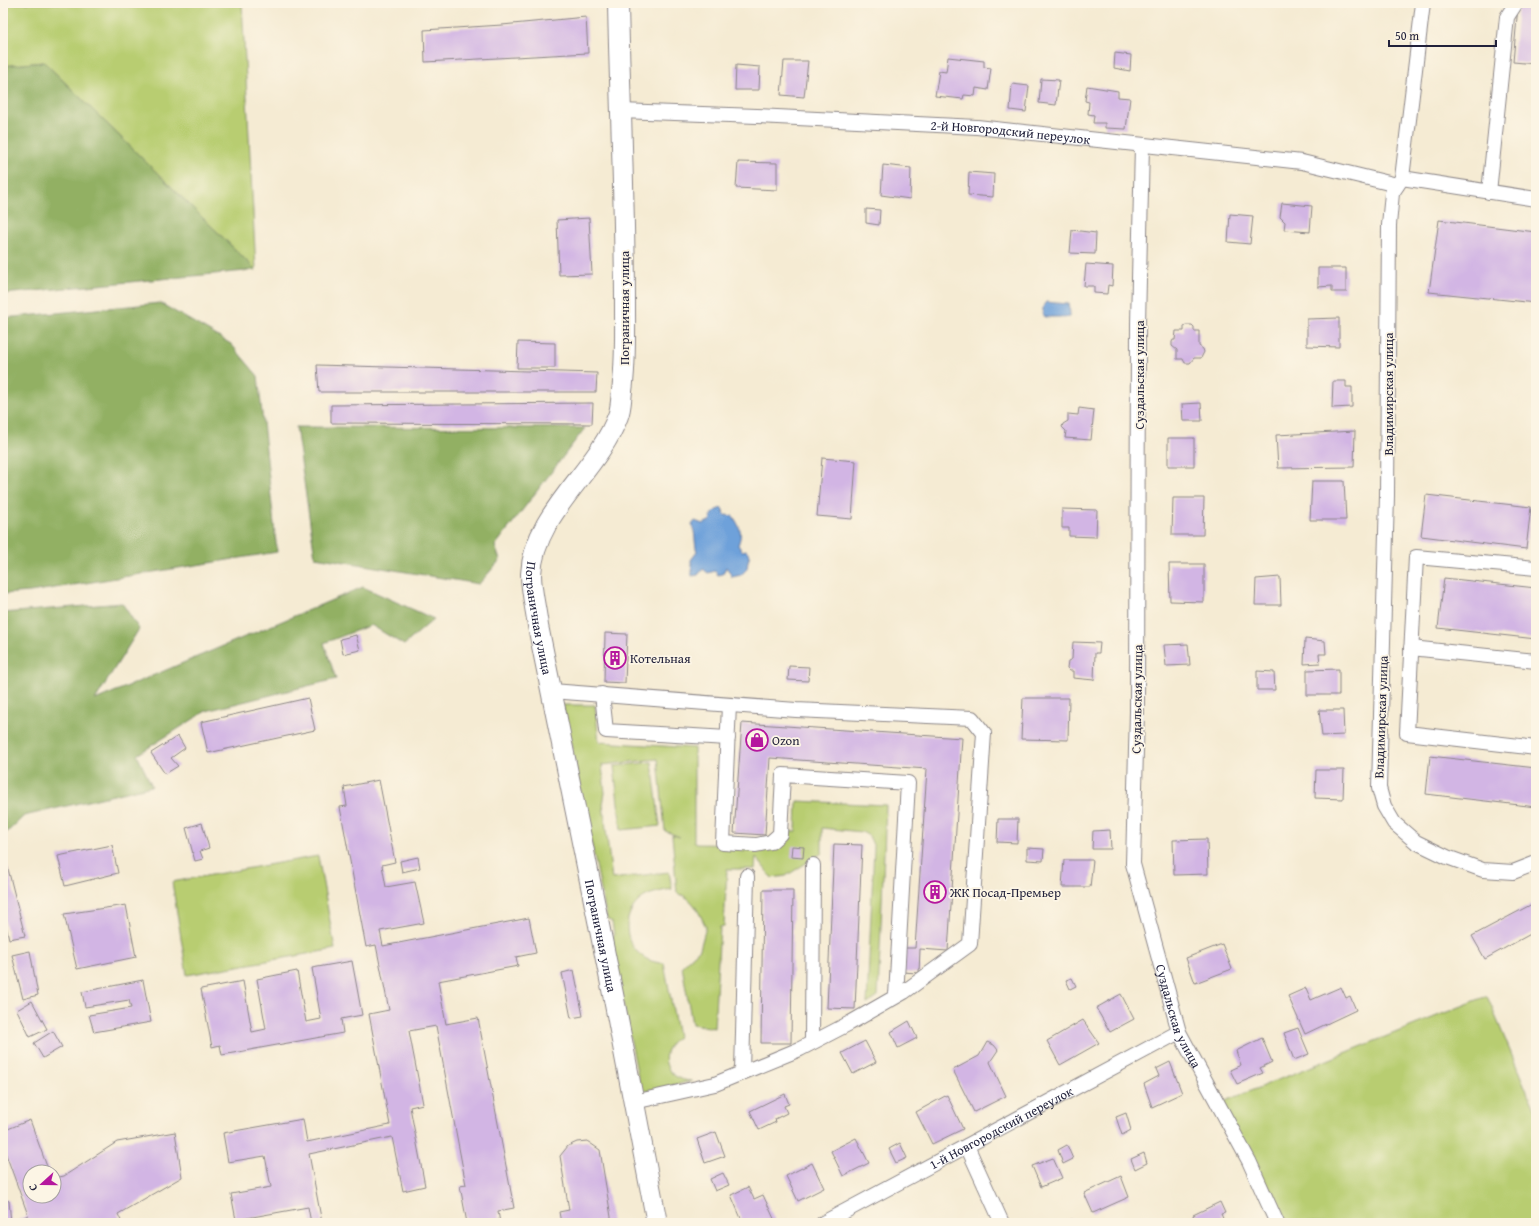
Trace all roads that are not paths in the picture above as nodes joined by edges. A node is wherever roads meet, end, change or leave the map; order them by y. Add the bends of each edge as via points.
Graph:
1 (618, 3) edge
2 (1423, 3) edge
3 (1516, 3) edge
4 (620, 111) junction
5 (1142, 145) junction
6 (1399, 182) junction
7 (1489, 192) junction
8 (1536, 199) edge
9 (1536, 568) edge
10 (1411, 648) junction
11 (1536, 661) edge
12 (552, 691) junction
13 (602, 694) junction
14 (730, 705) junction
15 (728, 738) junction
16 (1536, 748) edge
17 (1536, 863) edge
18 (813, 865) dead end
19 (747, 876) dead end
20 (896, 996) junction
21 (1179, 1032) junction
22 (812, 1042) junction
23 (742, 1072) junction
24 (634, 1102) junction
25 (967, 1146) junction
26 (657, 1223) edge
27 (823, 1223) edge
28 (1002, 1223) edge
29 (1276, 1223) edge

1 - 4 street, Пограничная улица
2 - 6 street, Владимирская улица
3 - 7 street via 1507,17
4 - 5 street, 2-й Новгородский переулок via 977,127
4 - 12 street, Пограничная улица via 625,372 618,416 598,454 550,518 533,557 533,593
5 - 6 street, 2-й Новгородский переулок via 1302,162
5 - 21 street, Суздальская улица via 1138,324 1137,711 1133,864
6 - 7 street, 2-й Новгородский переулок
6 - 17 street, Владимирская улица via 1392,193 1389,225 1387,496 1378,788 1384,806 1394,823 1416,842 1447,858 1483,870 1514,872
7 - 8 street, 2-й Новгородский переулок
9 - 10 street via 1416,556
10 - 11 street
10 - 16 street via 1407,733
12 - 13 street
12 - 24 street, Пограничная улица
13 - 14 street
13 - 15 street via 606,731
14 - 15 street
14 - 20 street via 972,718 984,733 970,944
15 - 20 street via 723,843 770,842 780,834 783,775 908,783
18 - 22 street
19 - 23 street
20 - 22 street
21 - 25 street, 1-й Новгородский переулок
21 - 29 street, Суздальская улица via 1249,1161
22 - 23 street
23 - 24 street via 715,1084
24 - 26 street, Пограничная улица
25 - 27 street, 1-й Новгородский переулок
25 - 28 street

